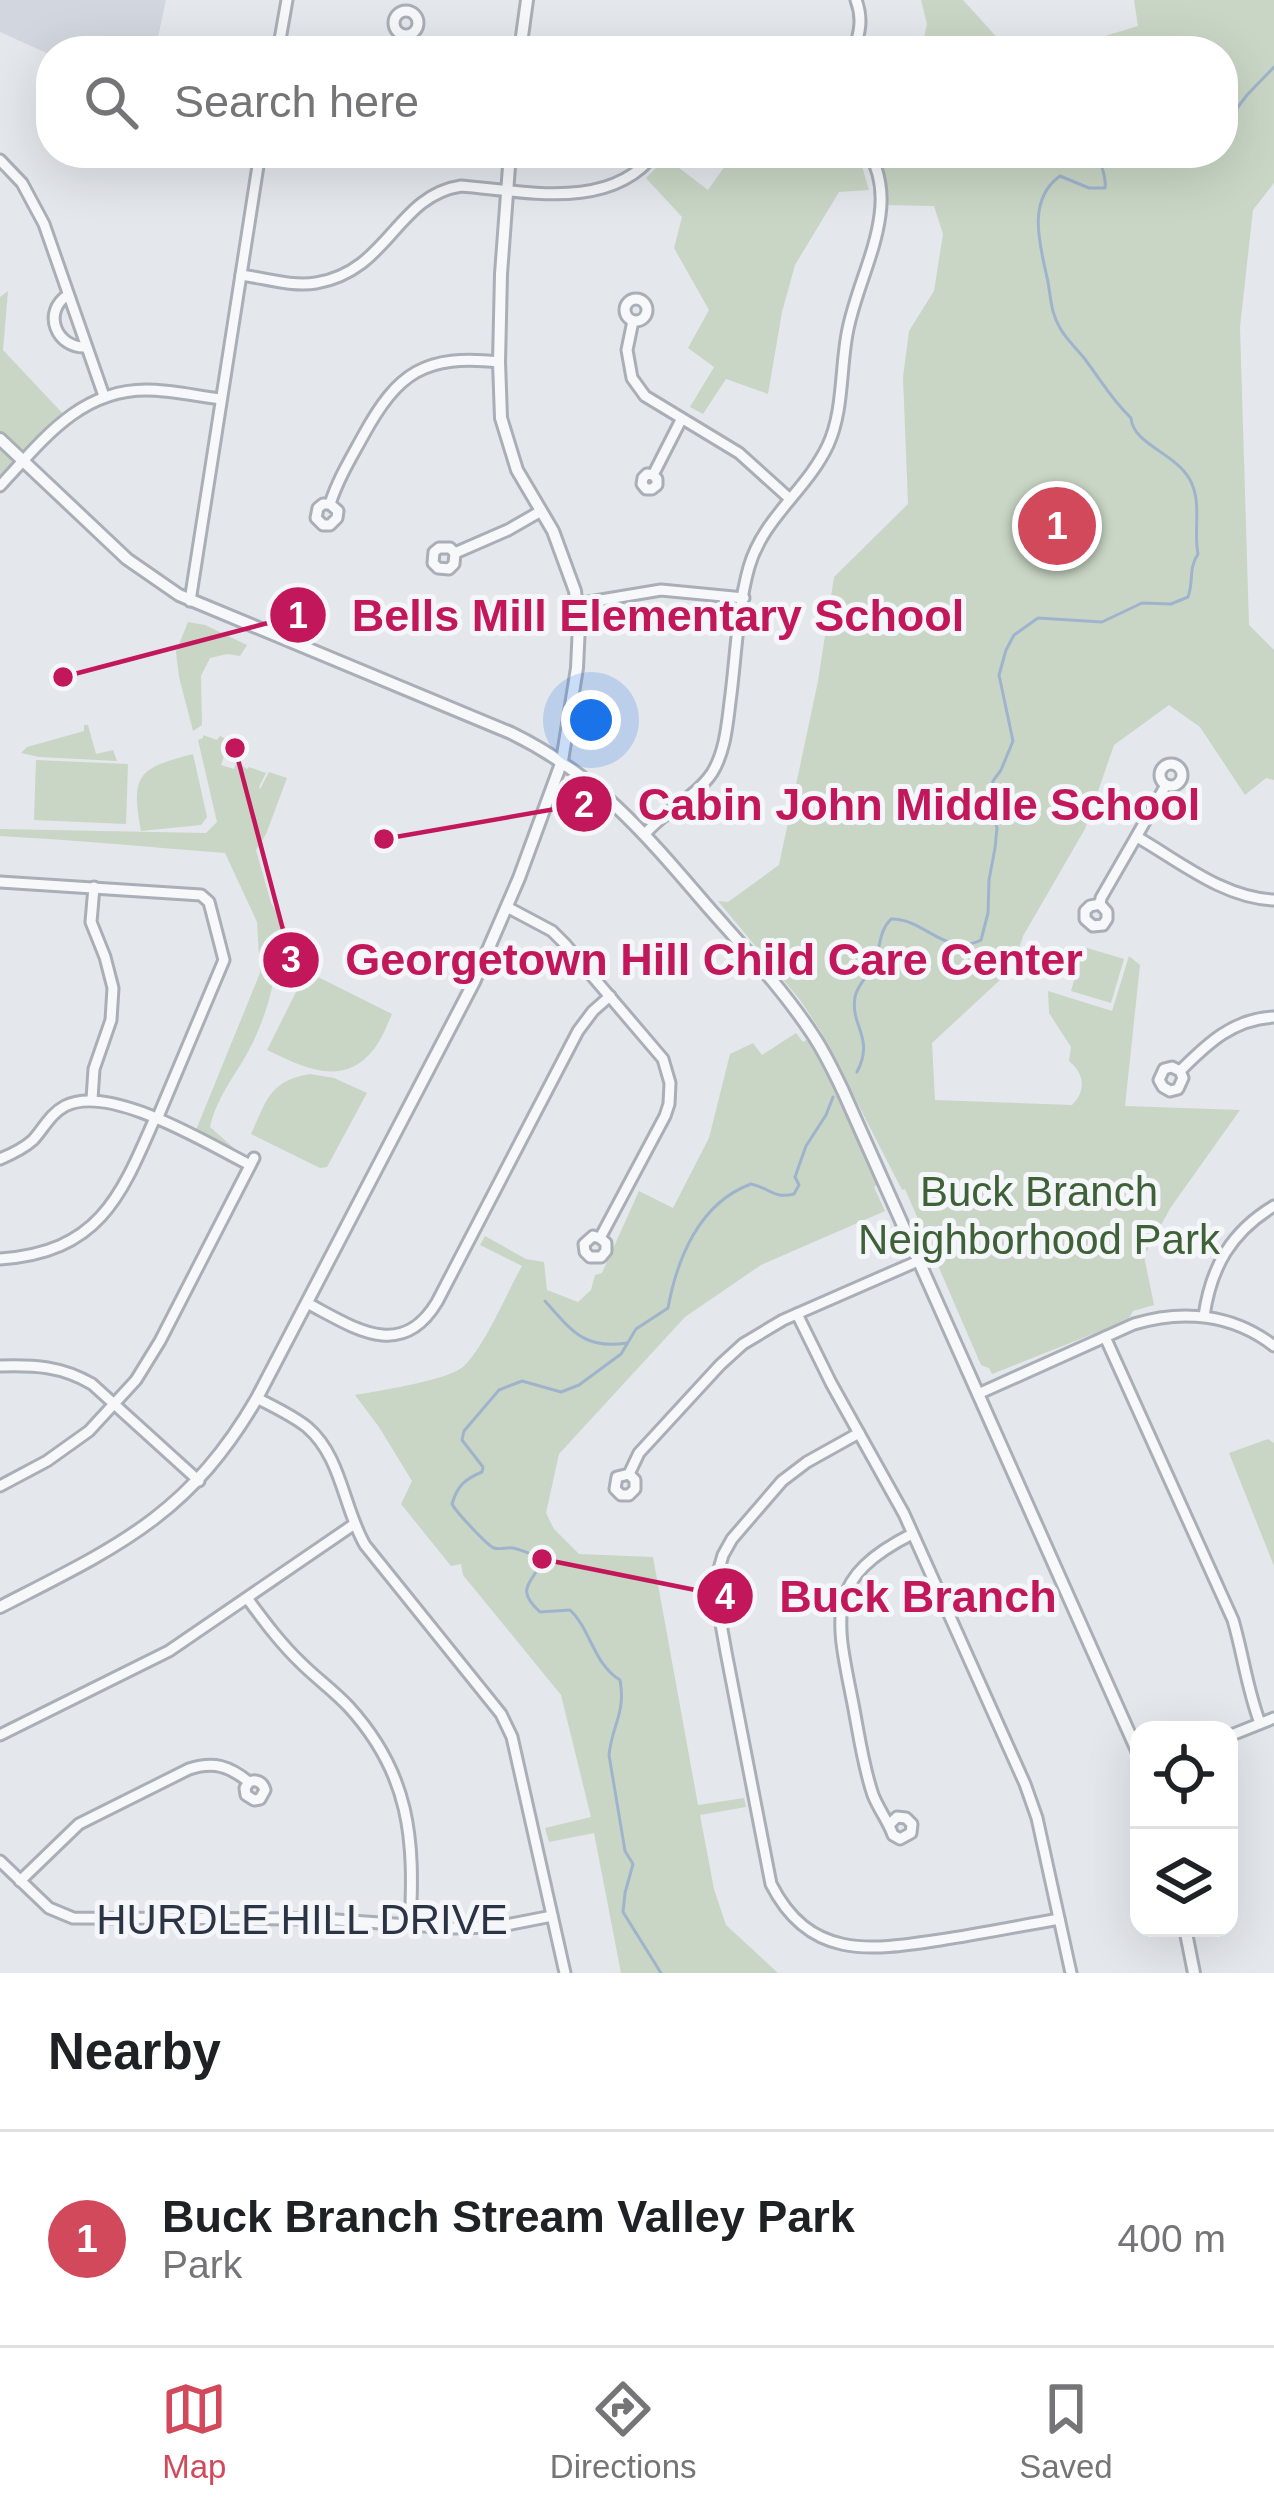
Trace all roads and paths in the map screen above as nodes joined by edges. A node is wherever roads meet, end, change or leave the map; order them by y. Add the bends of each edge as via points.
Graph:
1 (287, 0) edge
2 (526, 0) edge
3 (856, 0) edge
4 (281, 36) edge
5 (522, 36) edge
6 (857, 36) edge
7 (0, 160) edge
8 (258, 168) edge
9 (508, 168) edge
10 (640, 168) edge
11 (874, 168) edge
12 (506, 190) junction
13 (241, 275) junction
14 (68, 295) junction
15 (633, 321) dead end
16 (86, 347) junction
17 (499, 362) junction
18 (104, 396) junction
19 (221, 399) junction
20 (681, 420) junction
21 (0, 439) edge
22 (23, 461) junction
23 (653, 475) dead end
24 (0, 486) edge
25 (790, 499) junction
26 (330, 504) dead end
27 (541, 511) junction
28 (455, 554) dead end
29 (744, 598) junction
30 (190, 601) junction
31 (577, 604) junction
32 (562, 761) junction
33 (1166, 785) dead end
34 (645, 834) junction
35 (1137, 837) junction
36 (0, 882) edge
37 (94, 887) junction
38 (1274, 900) edge
39 (1100, 904) dead end
40 (507, 907) junction
41 (610, 996) junction
42 (1274, 1017) edge
43 (1180, 1071) dead end
44 (92, 1099) junction
45 (156, 1119) junction
46 (0, 1159) edge
47 (1274, 1206) edge
48 (600, 1238) dead end
49 (0, 1259) edge
50 (918, 1261) junction
51 (307, 1303) junction
52 (797, 1314) junction
53 (1204, 1316) junction
54 (1106, 1337) junction
55 (1274, 1346) edge
56 (0, 1366) edge
57 (978, 1394) junction
58 (257, 1398) junction
59 (116, 1405) junction
60 (859, 1433) junction
61 (629, 1474) dead end
62 (199, 1480) junction
63 (0, 1486) edge
64 (353, 1525) junction
65 (913, 1534) junction
66 (247, 1598) junction
67 (0, 1607) edge
68 (1274, 1718) edge
69 (1260, 1723) junction
70 (1238, 1732) edge
71 (1130, 1735) edge
72 (0, 1736) edge
73 (249, 1782) dead end
74 (891, 1823) dead end
75 (0, 1861) edge
76 (20, 1881) junction
77 (552, 1916) junction
78 (1059, 1918) junction
79 (410, 1925) junction
80 (1187, 1937) edge
81 (565, 1973) edge
82 (1071, 1973) edge
83 (1194, 1973) edge

1 - 4 street
2 - 5 street
3 - 6 street
7 - 14 street via 32,198
8 - 13 street
9 - 12 street
10 - 12 street via 594,191
11 - 25 street via 881,211 848,328 833,429
12 - 13 street via 461,186 433,194 368,260 330,279 299,284
12 - 17 street
13 - 19 street
14 - 16 street
14 - 16 street via 55,322 69,344
15 - 20 street via 632,378
16 - 18 street
17 - 26 street via 445,362 399,383
17 - 27 street via 506,438
18 - 19 street via 142,390
18 - 22 street via 66,417
19 - 30 street
20 - 23 street
20 - 25 street via 739,453
21 - 22 street
22 - 24 street
22 - 30 street via 142,572
25 - 29 street via 758,542
27 - 28 street
27 - 31 street
29 - 31 street via 662,590
29 - 34 street via 718,759
30 - 32 street
31 - 32 street via 577,668
32 - 34 street
32 - 40 street
33 - 35 street
34 - 50 street via 814,1036
35 - 38 street via 1226,889
35 - 39 street
36 - 37 street
37 - 44 street via 92,922 112,988
37 - 45 street via 201,895 224,952
40 - 41 street via 552,932
40 - 51 street
41 - 48 street via 663,1059 670,1094
41 - 51 street via 578,1031 424,1320 377,1336
42 - 43 street via 1225,1031
44 - 45 street
44 - 46 street via 61,1108 30,1142
45 - 49 street via 125,1186 91,1226 43,1252
45 - 59 street via 252,1162 160,1341
47 - 53 street via 1226,1248
50 - 52 street
50 - 57 street
51 - 58 street
52 - 60 street
52 - 61 street via 730,1354
53 - 54 street via 1145,1320
53 - 55 street
54 - 57 street
54 - 69 street via 1233,1620
56 - 59 street via 74,1373
57 - 71 street
58 - 62 street
58 - 64 street via 319,1438
59 - 62 street
59 - 63 street via 69,1447
60 - 65 street
60 - 78 street via 782,1480 732,1539 716,1579 771,1884 812,1933 863,1949
62 - 67 street via 125,1541
64 - 66 street
64 - 77 street via 502,1714
65 - 74 street via 864,1565 840,1618 868,1780
65 - 78 street via 1025,1784
66 - 72 street via 169,1651
66 - 79 street via 347,1705 393,1774 411,1842
68 - 69 street
69 - 70 street
73 - 76 street via 221,1765 189,1769 79,1824
75 - 76 street, HURDLE HILL DRIVE
76 - 79 street, HURDLE HILL DRIVE via 73,1918
77 - 79 street, HURDLE HILL DRIVE via 496,1927
77 - 81 street
78 - 82 street
80 - 83 street

